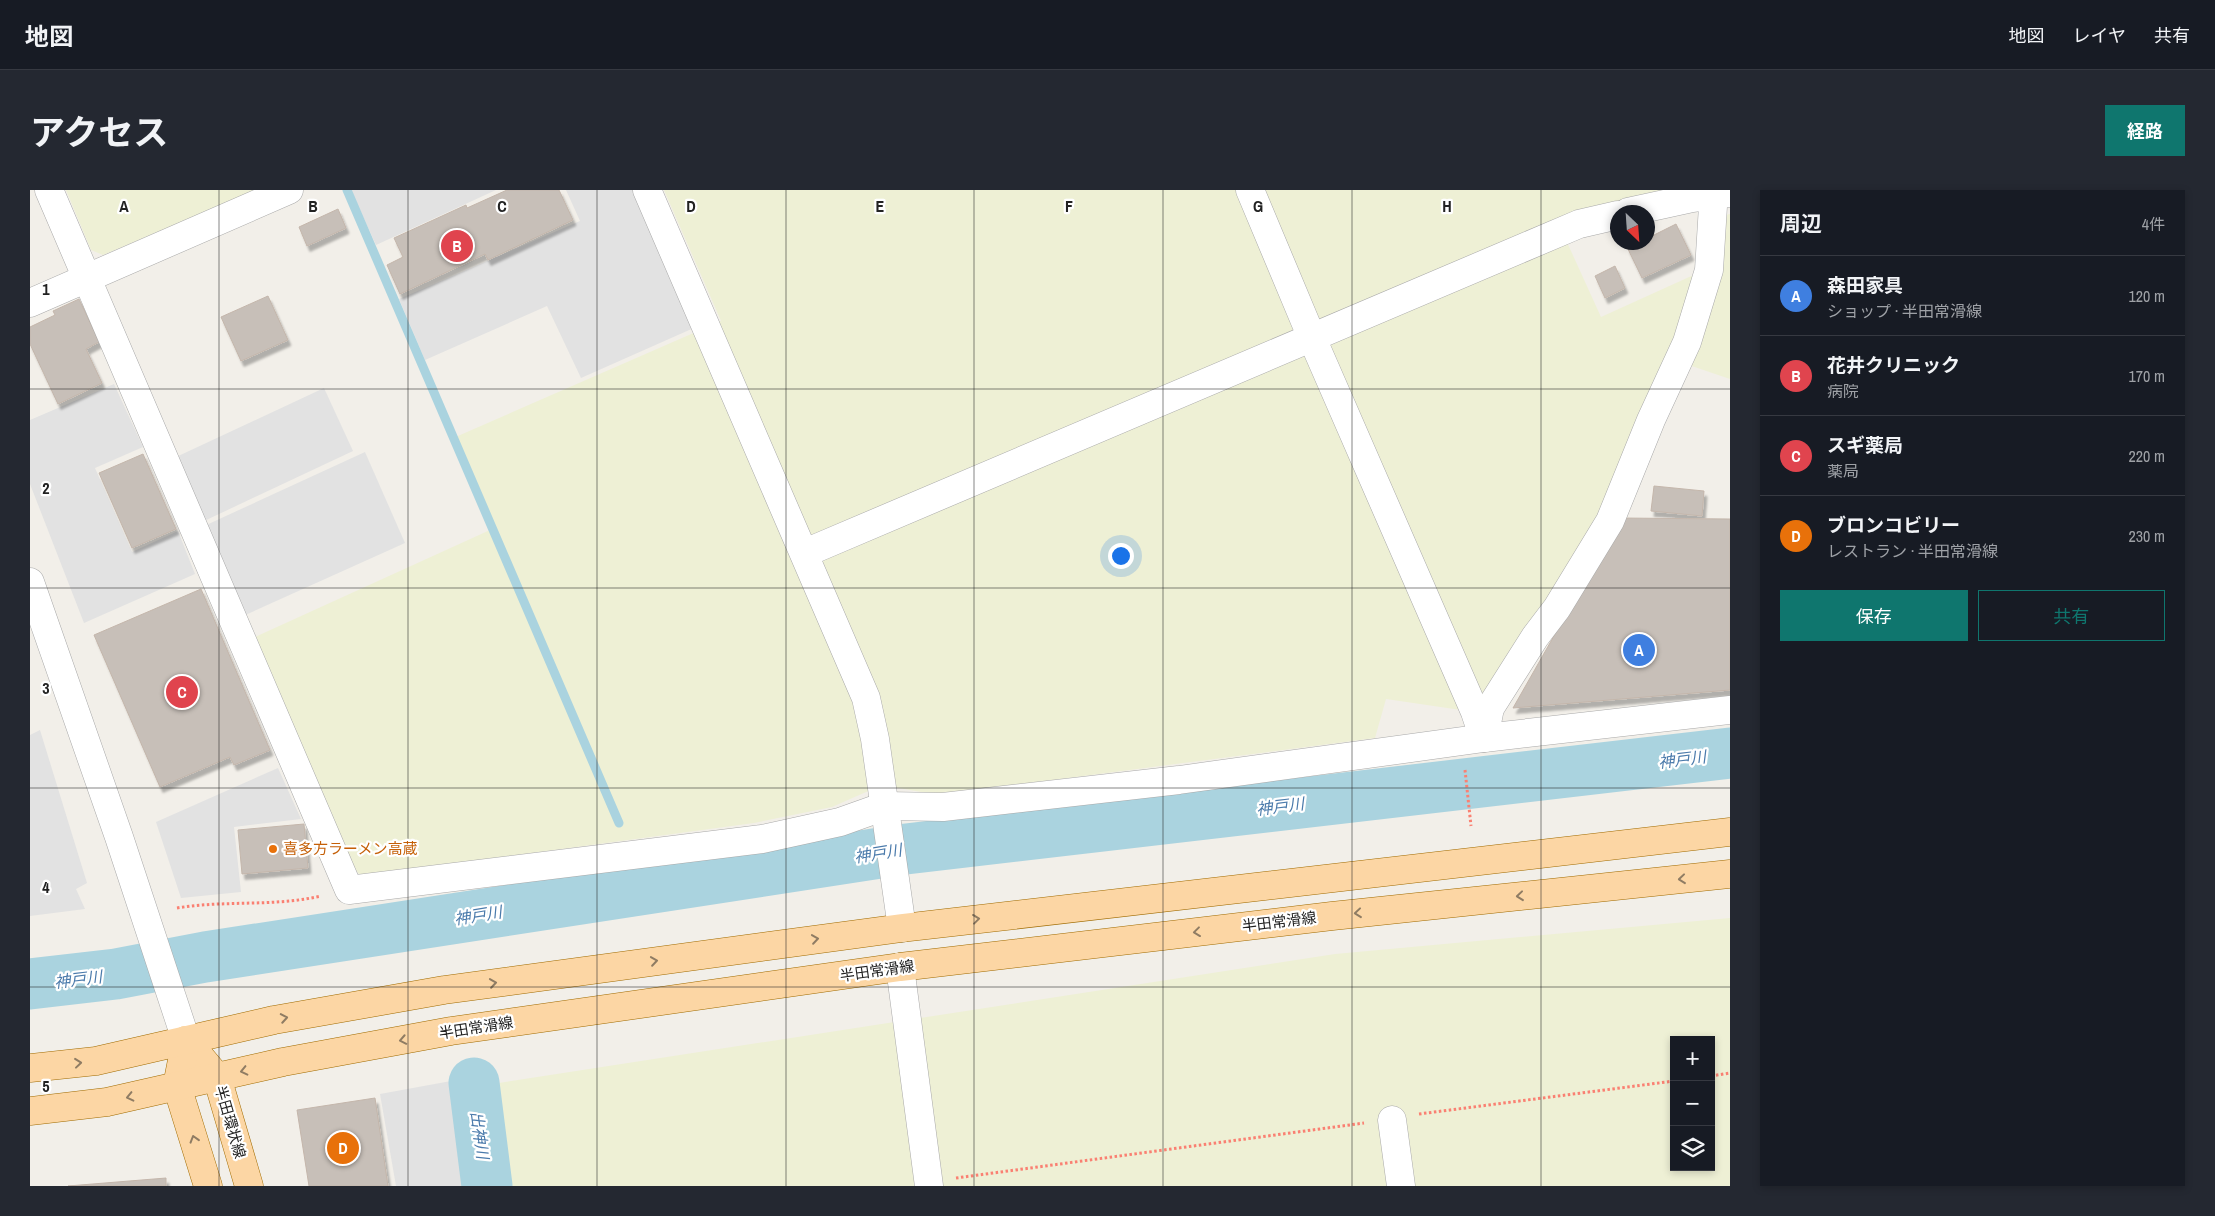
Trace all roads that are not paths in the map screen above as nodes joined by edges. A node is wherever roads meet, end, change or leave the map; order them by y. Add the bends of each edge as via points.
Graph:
1 (49, 190) edge
2 (289, 190) edge
3 (647, 190) edge
4 (1250, 190) edge
5 (1720, 193) edge
6 (1655, 206) edge
7 (1610, 217) edge
8 (86, 278) junction
9 (30, 303) edge
10 (1312, 338) junction
11 (805, 553) junction
12 (30, 582) edge
13 (1730, 710) edge
14 (1473, 740) junction
15 (886, 814) junction
16 (1730, 832) edge
17 (1730, 874) edge
18 (902, 928) junction
19 (900, 967) junction
20 (186, 1040) junction
21 (30, 1068) edge
22 (217, 1077) junction
23 (177, 1086) junction
24 (30, 1111) edge
25 (1392, 1120) road end
26 (929, 1184) edge
27 (208, 1186) edge
28 (249, 1186) edge
29 (1401, 1186) edge

1 - 8 street
2 - 8 street
3 - 11 street
4 - 10 street
5 - 6 street
5 - 14 street via 1709,270 1687,342 1610,521 1558,608 1490,708
7 - 10 street via 1579,224
8 - 9 street
8 - 15 street via 348,890 762,839
10 - 11 street
10 - 14 street via 1476,712
11 - 15 street via 866,698
12 - 20 street
13 - 14 street
14 - 15 street via 1179,780
15 - 18 street
18 -> 16 main road
17 -> 19 main road, 半田常滑線 via 1341,915
20 -> 18 main road via 274,1020 444,990
19 -> 22 main road, 半田常滑線 via 451,1031
19 - 26 street
21 -> 20 main road via 96,1061
20 - 22 main road, 半田環状線
20 - 23 main road
22 - 23 main road, 半田常滑線
22 - 28 main road, 半田環状線
23 -> 24 main road, 半田常滑線 via 107,1102
27 -> 23 main road
25 - 29 street

